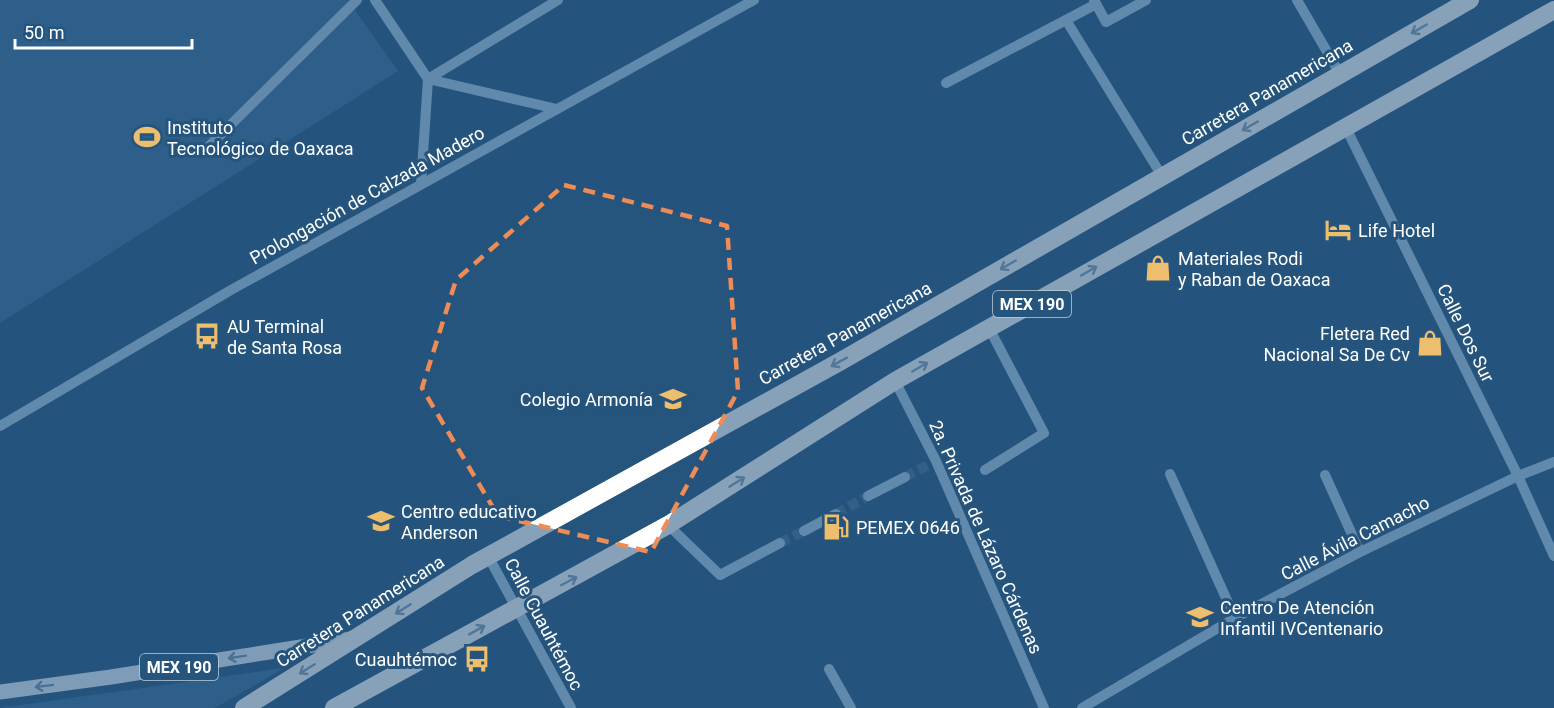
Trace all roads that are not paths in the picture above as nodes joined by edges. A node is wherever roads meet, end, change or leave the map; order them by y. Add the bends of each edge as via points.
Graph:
1 (357, 0) edge
2 (558, 0) edge
3 (754, 0) edge
4 (1146, 0) edge
5 (1298, 0) edge
6 (1470, 0) edge
7 (379, 2) edge
8 (1095, 2) edge
9 (1554, 10) edge
10 (1066, 20) junction
11 (1340, 74) junction
12 (428, 79) junction
13 (946, 83) dead end
14 (557, 109) junction
15 (1345, 126) junction
16 (204, 151) dead end
17 (1162, 176) junction
18 (421, 184) junction
19 (989, 328) junction
20 (895, 381) junction
21 (0, 426) edge
22 (1554, 462) edge
23 (985, 470) dead end
24 (1170, 474) dead end
25 (1325, 475) dead end
26 (1518, 476) junction
27 (905, 477) tunnel mouth
28 (868, 496) tunnel mouth
29 (836, 514) tunnel mouth
30 (668, 525) junction
31 (804, 531) tunnel mouth
32 (780, 543) tunnel mouth
33 (1360, 552) junction
34 (489, 556) junction
35 (1554, 556) edge
36 (517, 608) junction
37 (1235, 618) junction
38 (357, 638) junction
39 (829, 669) dead end
40 (0, 692) edge
41 (244, 708) edge
42 (333, 708) edge
43 (571, 708) edge
44 (851, 708) edge
45 (1044, 708) edge
46 (1082, 708) edge

1 - 16 street
2 - 12 street
3 - 14 street, Prolongación de Calzada Madero
4 - 8 street via 1106,22
5 - 11 street
6 -> 11 highway, Carretera Panamericana / MEX 190
7 - 12 street
8 - 10 street
9 - 15 highway, MEX 190
10 - 13 street
10 - 17 street
11 -> 17 highway, Carretera Panamericana / MEX 190
12 - 14 street
12 - 18 street
14 - 18 street, Prolongación de Calzada Madero
19 -> 15 highway, MEX 190
15 - 26 street, Calle Dos Sur
17 -> 34 highway, Carretera Panamericana / MEX 190
18 - 21 street, Prolongación de Calzada Madero
20 -> 19 highway, MEX 190
19 - 23 street via 1044,434
30 -> 20 highway, MEX 190
20 - 45 street, 2a. Privada de Lázaro Cárdenas
22 - 26 street, Calle Ávila Camacho
24 - 37 street
25 - 33 street
26 - 33 street, Calle Ávila Camacho
26 - 35 street, Calle Dos Sur
27 - 28 street
29 - 31 street
30 - 32 street via 720,575
36 -> 30 highway, MEX 190
33 - 37 street, Calle Ávila Camacho
34 - 36 street, Calle Cuauhtémoc
34 -> 38 highway, Carretera Panamericana / MEX 190
42 -> 36 highway, MEX 190
36 - 43 street, Calle Cuauhtémoc
37 - 46 street, Calle Ávila Camacho
38 -> 40 main road, MEX 190
38 -> 41 highway, Carretera Panamericana / MEX 190
39 - 44 street

